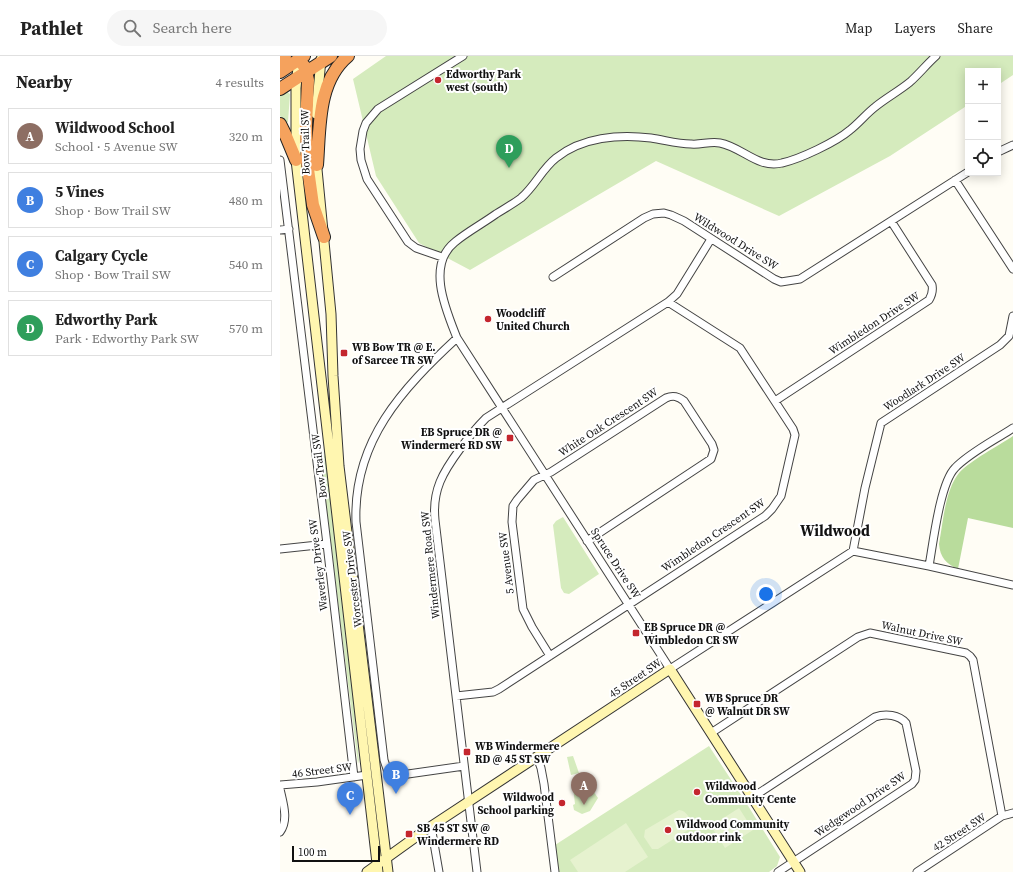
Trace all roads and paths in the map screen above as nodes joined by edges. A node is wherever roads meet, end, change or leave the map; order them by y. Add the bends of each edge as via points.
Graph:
1 (285, 56) edge
2 (348, 56) edge
3 (462, 56) edge
4 (936, 56) edge
5 (300, 57) edge
6 (322, 58) edge
7 (280, 62) edge
8 (280, 72) edge
9 (302, 75) junction
10 (280, 89) edge
11 (280, 124) edge
12 (1013, 145) edge
13 (1001, 151) edge
14 (280, 160) edge
15 (296, 160) junction
16 (317, 165) junction
17 (965, 174) edge
18 (955, 180) junction
19 (891, 221) junction
20 (289, 229) junction
21 (280, 230) edge
22 (324, 237) junction
23 (711, 239) junction
24 (442, 258) junction
25 (1013, 269) edge
26 (553, 277) dead end
27 (668, 302) junction
28 (1013, 316) edge
29 (457, 338) junction
30 (320, 374) junction
31 (333, 376) junction
32 (775, 401) junction
33 (502, 408) junction
34 (1013, 428) edge
35 (545, 475) junction
36 (587, 541) junction
37 (327, 544) junction
38 (280, 549) edge
39 (853, 551) junction
40 (929, 566) junction
41 (1013, 585) edge
42 (628, 604) junction
43 (550, 656) junction
44 (670, 669) junction
45 (456, 696) junction
46 (711, 733) junction
47 (537, 757) junction
48 (464, 766) junction
49 (367, 775) junction
50 (354, 777) junction
51 (280, 785) edge
52 (280, 789) edge
53 (753, 797) junction
54 (469, 801) junction
55 (1013, 813) edge
56 (1002, 816) junction
57 (431, 826) junction
58 (280, 832) edge
59 (387, 858) junction
60 (793, 862) junction
61 (378, 868) edge
62 (367, 872) edge
63 (388, 872) edge
64 (438, 872) edge
65 (477, 872) edge
66 (554, 872) edge
67 (778, 872) edge
68 (800, 872) edge
69 (917, 872) edge

1 - 7 highway
2 - 16 highway via 335,70 324,96
3 - 24 street via 378,109 366,123 360,149 367,179 408,242 416,248
4 - 24 street via 909,82 873,108 850,131 780,164 768,164 729,144 715,142 693,145 653,138 620,137 582,144 554,159 521,198 454,243
5 - 8 highway
5 - 9 highway via 305,67
6 - 9 highway
6 - 16 main road, Bow Trail SW via 315,129
9 - 10 highway
9 - 15 main road, Bow Trail SW
9 - 22 highway via 308,80 307,162 313,205
11 - 15 highway
12 - 13 street
14 - 20 street, Waverley Drive SW
15 - 30 main road, Bow Trail SW
16 - 22 main road, Bow Trail SW
17 - 18 street, Wildwood Drive SW
18 - 19 street, Wildwood Drive SW
18 - 25 street
19 - 23 street, Wildwood Drive SW via 800,280 781,282
19 - 32 street, Wimbledon Drive SW via 932,284 930,298
20 - 21 street
20 - 37 street, Waverley Drive SW
22 - 31 main road, Bow Trail SW via 331,314
23 - 26 street, Wildwood Drive SW via 671,215 653,214
23 - 27 street, Windermere Road SW via 677,294
24 - 29 street, Spruce Drive SW via 442,296
27 - 32 street, Wimbledon Crescent SW via 740,348
27 - 33 street, Windermere Road SW
28 - 39 street, Woodlark Drive SW via 1009,336 1000,345 881,423
29 - 33 street, Spruce Drive SW
29 - 48 street, Worcester Drive SW via 412,382 382,423 361,468 355,503 384,760 388,772 394,776
30 - 31 main road via 327,379
30 - 49 main road, Bow Trail SW
31 - 59 main road, Bow Trail SW via 341,486
32 - 42 street, Wimbledon Crescent SW via 793,429 794,435 778,501 765,516
33 - 35 street, Spruce Drive SW
33 - 45 street, Windermere Road SW via 486,418 467,439 444,472 435,500 435,520
34 - 40 street via 967,458 951,472 944,490
35 - 36 street, Spruce Drive SW
35 - 36 street, White Oak Crescent SW via 672,396 684,401 712,444 714,450 708,462
35 - 43 street, 5 Avenue SW via 534,480 517,500 513,506 512,522 523,609
36 - 42 street, Spruce Drive SW
37 - 38 street
37 - 50 street, Waverley Drive SW
39 - 40 street
39 - 44 street, 45 Street SW
40 - 41 street
42 - 43 street, Wimbledon Crescent SW
42 - 44 street, Spruce Drive SW
43 - 45 street, Wimbledon Crescent SW via 493,692
44 - 46 main road, Spruce Drive SW
44 - 47 main road, 45 Street SW
45 - 48 street, Windermere Road SW
46 - 53 main road, Spruce Drive SW
46 - 56 street, Walnut Drive SW via 865,634 966,653 973,660
47 - 54 main road, 45 Street SW
47 - 66 street via 544,784
48 - 54 street, Windermere Road SW
49 - 50 street, 46 Street SW
49 - 61 main road, Bow Trail SW
50 - 51 street, 46 Street SW
52 - 58 street via 285,819
53 - 60 main road, Spruce Drive SW
53 - 60 street, Wedgewood Drive SW via 876,717 884,714 894,716 906,723 916,771 912,784
54 - 57 main road, 45 Street SW
54 - 65 street, Windermere Road SW
55 - 56 street, 42 Street SW
56 - 69 street, 42 Street SW
57 - 59 main road, 45 Street SW
57 - 64 street
59 - 61 main road, 45 Street SW
59 - 63 main road, Bow Trail SW
60 - 67 street, Wedgewood Drive SW
60 - 68 main road, Spruce Drive SW
61 - 62 main road, 45 Street SW

